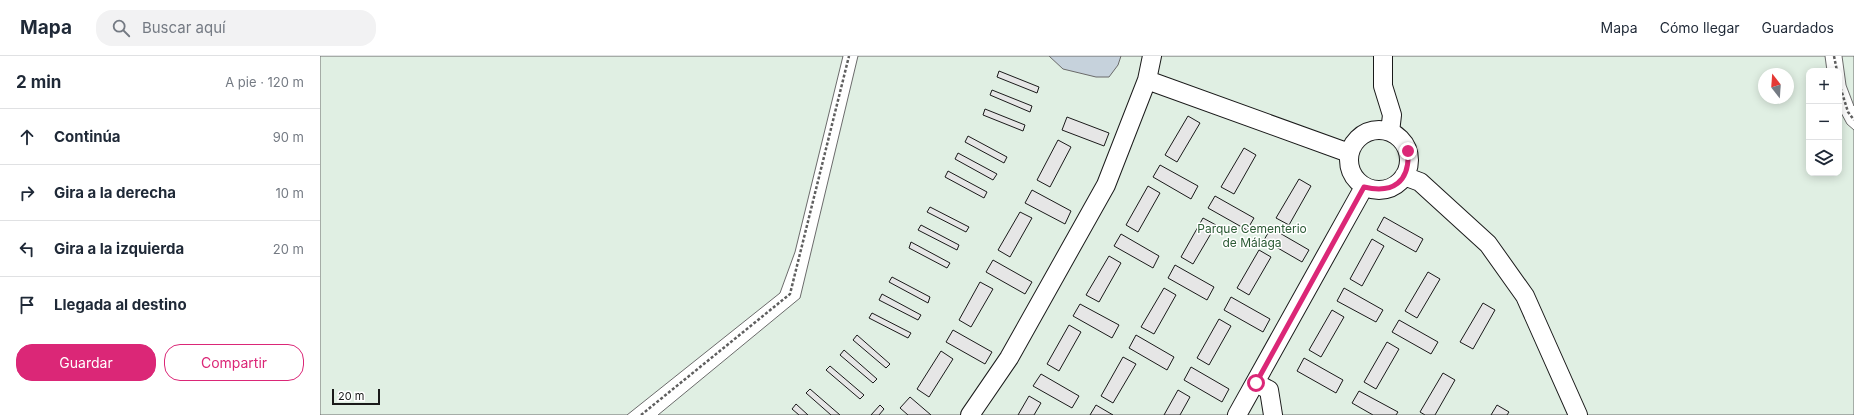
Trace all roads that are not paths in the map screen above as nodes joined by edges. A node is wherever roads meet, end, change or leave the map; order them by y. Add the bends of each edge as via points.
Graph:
1 (1152, 56) edge
2 (1383, 56) edge
3 (1147, 80) junction
4 (1390, 132) junction
5 (1349, 153) junction
6 (1404, 176) junction
7 (1364, 187) junction
8 (1256, 383) junction
9 (970, 415) edge
10 (1237, 415) edge
11 (1272, 415) edge
12 (1578, 415) edge

1 - 3 lane
2 - 4 lane via 1382,86 1392,115
3 - 5 lane
3 - 9 lane via 1106,185 1008,358
4 - 5 lane via 1378,130 1365,133 1355,141
4 - 6 lane via 1401,140 1408,151 1408,164
5 - 7 lane via 1349,166 1354,178
6 - 7 lane via 1393,186 1379,190
6 - 12 lane via 1420,182 1488,244 1525,296
7 - 8 lane
8 - 10 lane
8 - 11 lane via 1269,390

